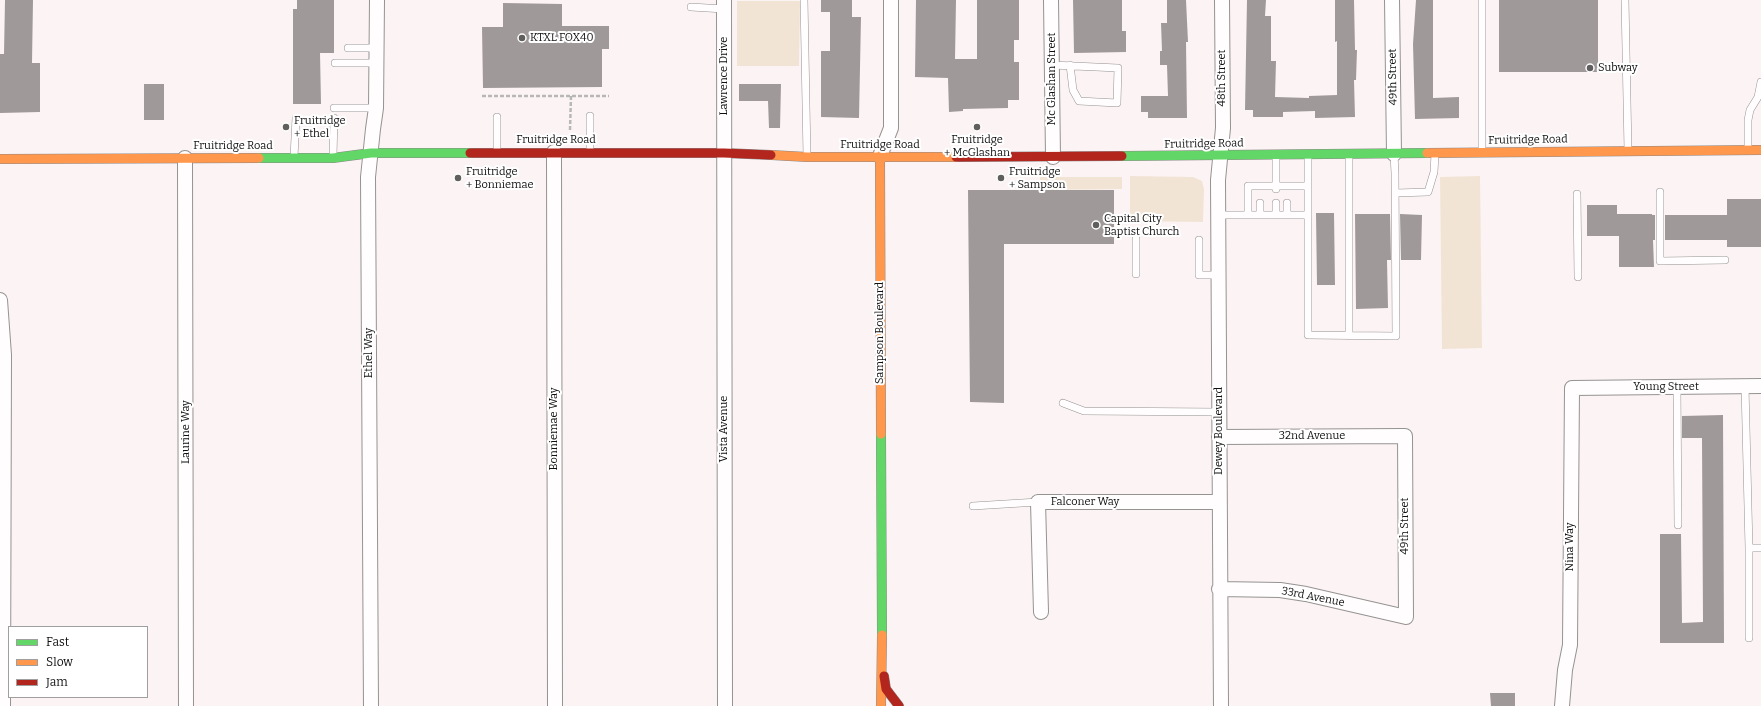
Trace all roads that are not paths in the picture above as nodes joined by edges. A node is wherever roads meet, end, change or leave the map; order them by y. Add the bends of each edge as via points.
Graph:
1 (377, 0) edge
2 (804, 0) edge
3 (891, 0) edge
4 (1052, 0) edge
5 (1222, 0) edge
6 (1392, 0) edge
7 (1482, 0) edge
8 (1625, 0) edge
9 (724, 4) edge
10 (691, 7) dead end
11 (348, 48) dead end
12 (377, 48) junction
13 (335, 63) dead end
14 (376, 63) junction
15 (1052, 65) junction
16 (1070, 66) junction
17 (1761, 82) edge
18 (334, 108) dead end
19 (376, 108) junction
20 (590, 116) dead end
21 (497, 117) dead end
22 (296, 118) dead end
23 (334, 118) dead end
24 (1748, 150) junction
25 (1761, 150) edge
26 (1628, 151) junction
27 (554, 152) junction
28 (590, 152) junction
29 (371, 153) junction
30 (497, 153) junction
31 (724, 153) junction
32 (1482, 153) junction
33 (1349, 154) junction
34 (1394, 154) junction
35 (1435, 154) junction
36 (1220, 155) junction
37 (1276, 155) junction
38 (1308, 155) junction
39 (880, 156) junction
40 (807, 157) junction
41 (1053, 157) junction
42 (186, 158) junction
43 (294, 158) junction
44 (333, 158) junction
45 (0, 159) edge
46 (1308, 186) junction
47 (1276, 187) junction
48 (1660, 192) dead end
49 (1396, 193) junction
50 (1577, 194) dead end
51 (1260, 203) dead end
52 (1276, 203) dead end
53 (1286, 203) dead end
54 (1287, 214) junction
55 (1308, 214) junction
56 (1218, 215) junction
57 (1248, 215) junction
58 (1260, 215) junction
59 (1276, 215) junction
60 (1136, 239) dead end
61 (1200, 240) dead end
62 (1725, 260) dead end
63 (1136, 274) dead end
64 (1218, 275) junction
65 (1578, 277) dead end
66 (0, 300) edge
67 (1350, 336) junction
68 (1745, 386) junction
69 (1761, 386) edge
70 (1677, 387) junction
71 (1572, 388) joint
72 (1063, 403) dead end
73 (1218, 412) junction
74 (1405, 436) joint
75 (1219, 437) junction
76 (1038, 502) junction
77 (1219, 502) junction
78 (973, 506) dead end
79 (1678, 525) dead end
80 (1749, 548) junction
81 (1761, 548) edge
82 (1219, 589) junction
83 (1041, 612) dead end
84 (1406, 617) joint
85 (1749, 638) dead end
86 (882, 668) junction
87 (3, 706) edge
88 (186, 706) edge
89 (371, 706) edge
90 (555, 706) edge
91 (725, 706) edge
92 (880, 706) edge
93 (899, 706) edge
94 (1221, 706) edge
95 (1562, 706) edge

1 - 12 street, Ethel Way
2 - 40 lane
3 - 39 street, Sampson Boulevard via 891,128
4 - 15 street, Mc Glashan Street
5 - 36 street, 48th Street via 1223,128
6 - 34 street, 49th Street
7 - 32 lane
8 - 26 lane
9 - 10 lane
9 - 31 street, Lawrence Drive
11 - 12 lane
12 - 14 street, Ethel Way
13 - 14 lane
14 - 19 street, Ethel Way
15 - 16 lane
15 - 41 street, Mc Glashan Street
16 - 16 lane via 1118,68 1117,103 1079,101 1073,90
17 - 24 lane via 1758,97 1750,110 1748,120
18 - 19 lane
19 - 29 street, Ethel Way
20 - 28 lane
21 - 30 lane
22 - 43 lane
23 - 44 lane
24 - 25 main road, Fruitridge Road
24 - 26 main road, Fruitridge Road
26 - 32 main road, Fruitridge Road
27 - 28 main road, Fruitridge Road
27 - 30 main road, Fruitridge Road
27 - 90 street, Bonniemae Way
28 - 31 main road, Fruitridge Road
29 - 30 main road, Fruitridge Road
29 - 44 main road, Fruitridge Road
29 - 89 street, Ethel Way via 368,177
31 - 40 main road, Fruitridge Road
31 - 91 street, Vista Avenue
32 - 35 main road, Fruitridge Road
33 - 34 main road, Fruitridge Road
33 - 38 main road, Fruitridge Road
33 - 67 lane
34 - 35 main road, Fruitridge Road
34 - 49 lane
35 - 49 lane via 1434,172 1428,192
36 - 37 main road, Fruitridge Road
36 - 41 main road, Fruitridge Road
36 - 56 street, Dewey Boulevard
37 - 38 main road, Fruitridge Road
37 - 47 lane
38 - 46 lane
39 - 40 main road, Fruitridge Road
39 - 41 main road, Fruitridge Road
39 - 86 main road, Sampson Boulevard
42 - 43 main road, Fruitridge Road
42 - 45 main road, Fruitridge Road
42 - 88 street, Laurine Way
43 - 44 main road, Fruitridge Road
46 - 47 lane
46 - 55 lane
47 - 57 lane via 1248,186
48 - 62 lane via 1660,261
49 - 67 lane via 1396,336
50 - 65 lane
51 - 58 lane
52 - 59 lane
53 - 54 lane
54 - 55 lane
54 - 59 lane
55 - 67 lane via 1308,335
56 - 57 lane
56 - 64 street, Dewey Boulevard
57 - 58 lane
58 - 59 lane
60 - 63 lane
61 - 64 lane via 1199,275
64 - 73 street, Dewey Boulevard
66 - 87 street via 4,355
68 - 69 street, Young Street
68 - 70 street, Young Street
68 - 80 lane
70 - 71 street, Young Street
70 - 79 lane
71 - 95 street, Nina Way via 1570,645
72 - 73 lane via 1084,411
73 - 75 street, Dewey Boulevard
74 - 75 street, 32nd Avenue
74 - 84 street, 49th Street
75 - 77 street, Dewey Boulevard
76 - 77 street, Falconer Way
76 - 78 lane
76 - 83 street, Falconer Way
77 - 82 street, Dewey Boulevard
80 - 81 lane
80 - 85 lane
82 - 84 street, 33rd Avenue via 1280,590
82 - 94 street, Dewey Boulevard
86 - 92 main road, Sampson Boulevard
86 - 93 main road, Sampson Boulevard via 886,689

